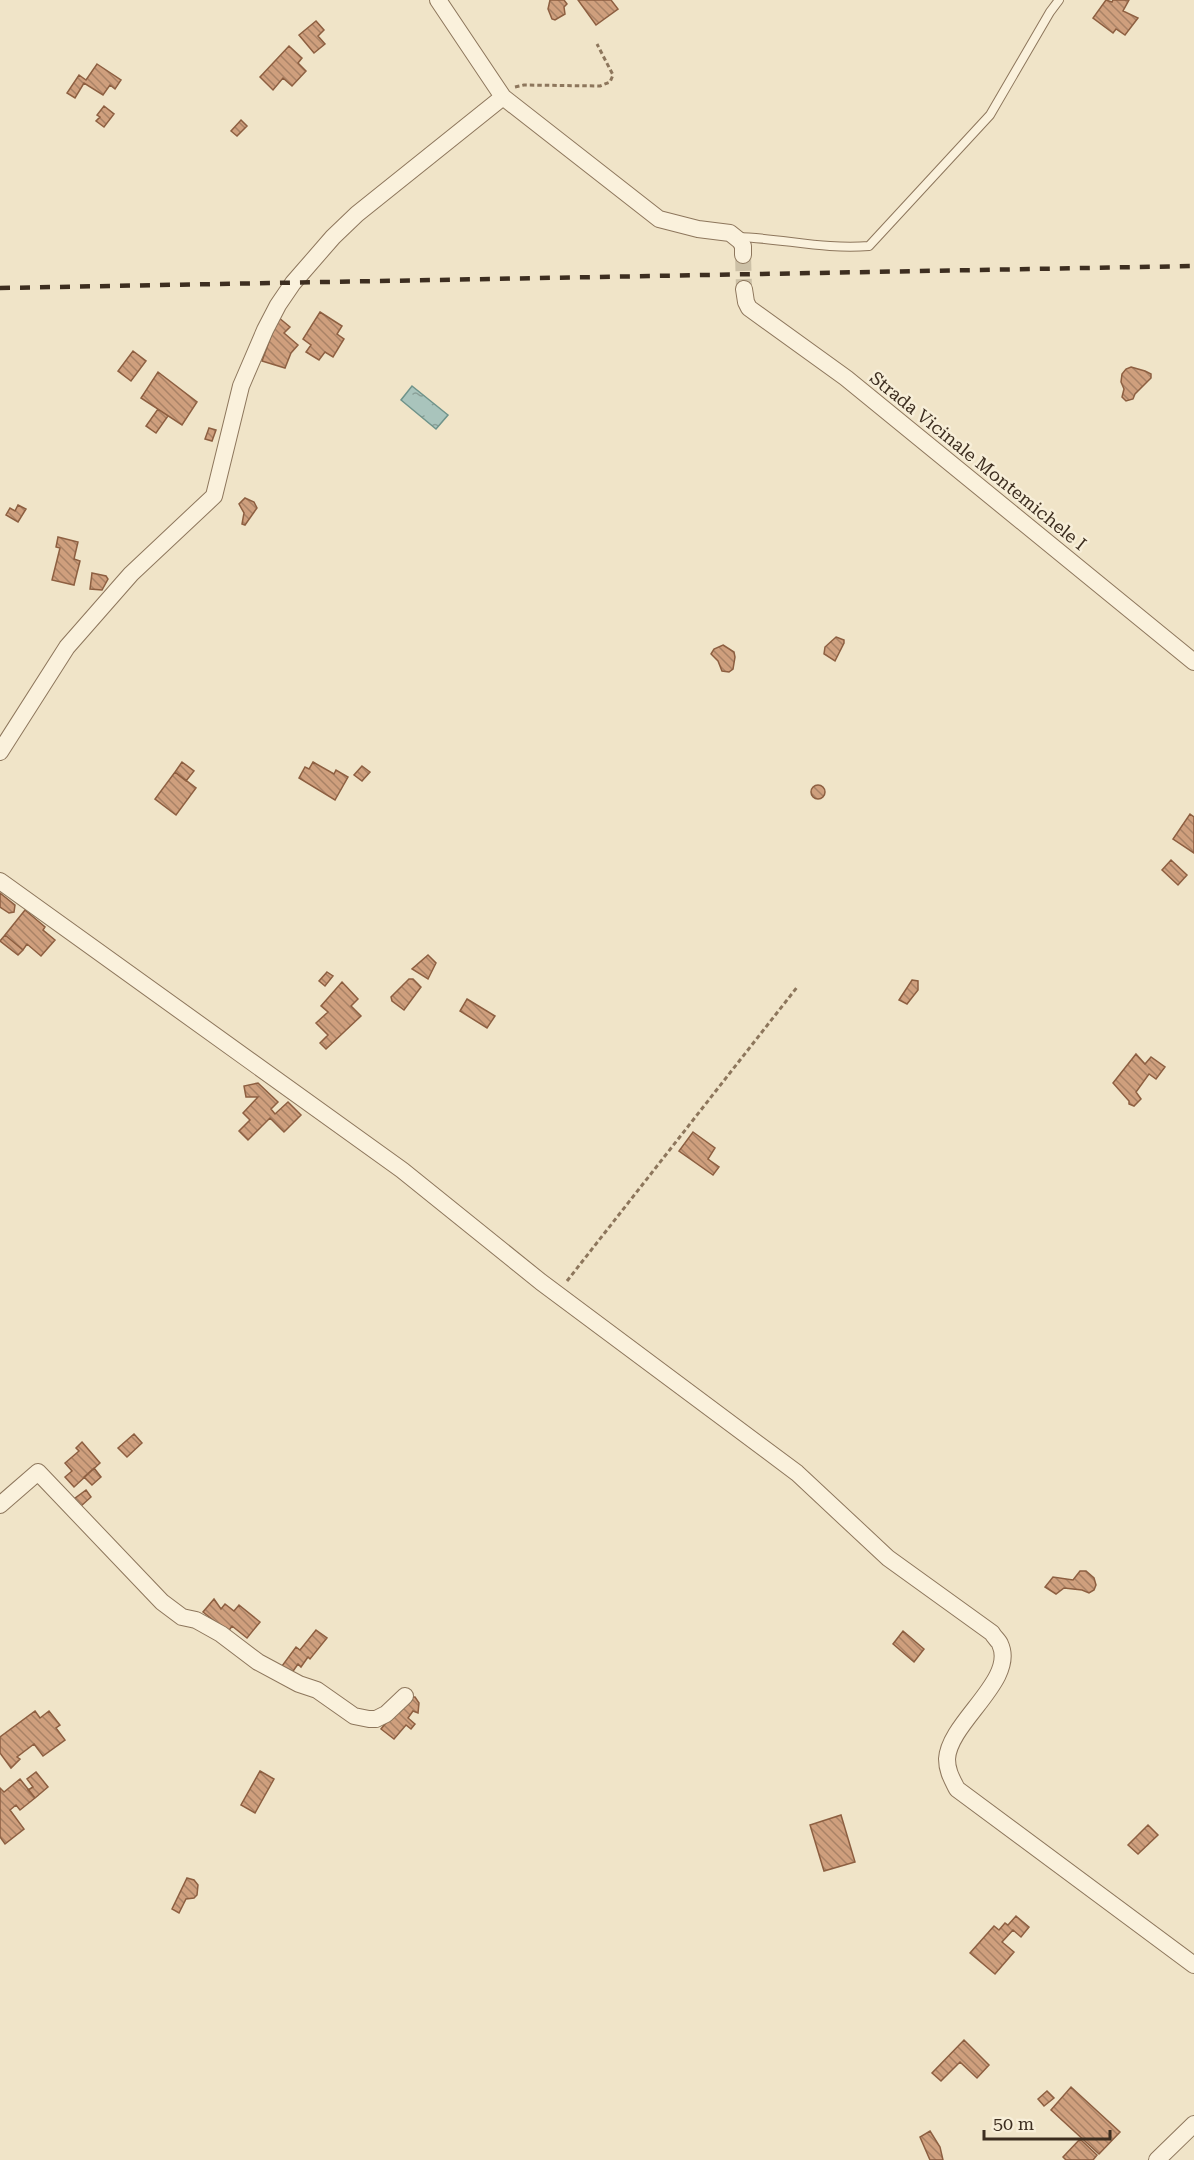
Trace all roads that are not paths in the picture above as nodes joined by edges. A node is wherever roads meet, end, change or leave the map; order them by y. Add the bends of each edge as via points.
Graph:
1 (438, 0) edge
2 (1059, 0) edge
3 (501, 94) junction
4 (737, 237) junction
5 (743, 255) tunnel mouth
6 (744, 289) tunnel mouth
7 (1194, 662) edge
8 (0, 752) edge
9 (0, 881) edge
10 (0, 1505) edge
11 (405, 1696) dead end
12 (1194, 1965) edge
13 (1194, 2124) edge
14 (1157, 2160) edge

1 - 3 street
2 - 4 lane via 990,115 869,246 847,248
3 - 4 street via 659,219
3 - 8 street via 357,214 293,283 265,330 241,386 214,496 131,574 67,647
4 - 5 street
6 - 7 street, Strada Vicinale Montemichele I via 749,308 846,378
9 - 12 street via 402,1170 557,1294 797,1473 888,1558 992,1634 1001,1645 998,1677 952,1741 947,1757 949,1774 957,1789
10 - 11 street via 38,1472 162,1602 182,1617 208,1625 258,1662 317,1690 354,1716 376,1719
13 - 14 street

